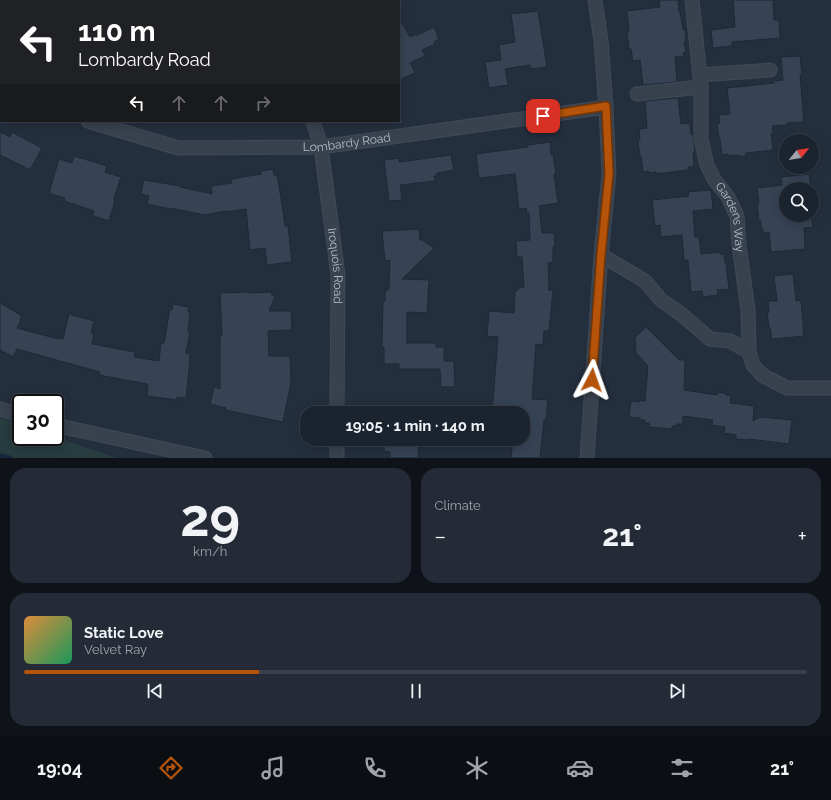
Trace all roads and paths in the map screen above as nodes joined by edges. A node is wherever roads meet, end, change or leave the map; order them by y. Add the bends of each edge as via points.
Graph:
1 (595, 0) edge
2 (692, 0) edge
3 (770, 70) dead end
4 (700, 81) junction
5 (637, 94) dead end
6 (606, 106) junction
7 (91, 122) edge
8 (313, 122) edge
9 (321, 147) junction
10 (601, 255) junction
11 (749, 352) junction
12 (831, 388) edge
13 (337, 406) edge
14 (0, 409) edge
15 (12, 412) edge
16 (64, 426) edge
17 (337, 446) edge
18 (205, 458) edge
19 (337, 458) edge
20 (587, 458) edge

1 - 6 street
2 - 4 street, Gardens Way
3 - 4 street
4 - 5 street
4 - 11 street, Gardens Way via 701,139 707,165 737,216 748,310
6 - 9 street, Lombardy Road
6 - 10 street via 609,174
7 - 9 street, Lombardy Road via 178,148
8 - 9 street, Iroquois Road
9 - 13 street, Iroquois Road via 338,275
10 - 11 street via 645,281 661,300 710,339 730,341
10 - 20 street
11 - 12 street via 753,364 762,376 787,388
14 - 15 street
16 - 18 street
17 - 19 street

